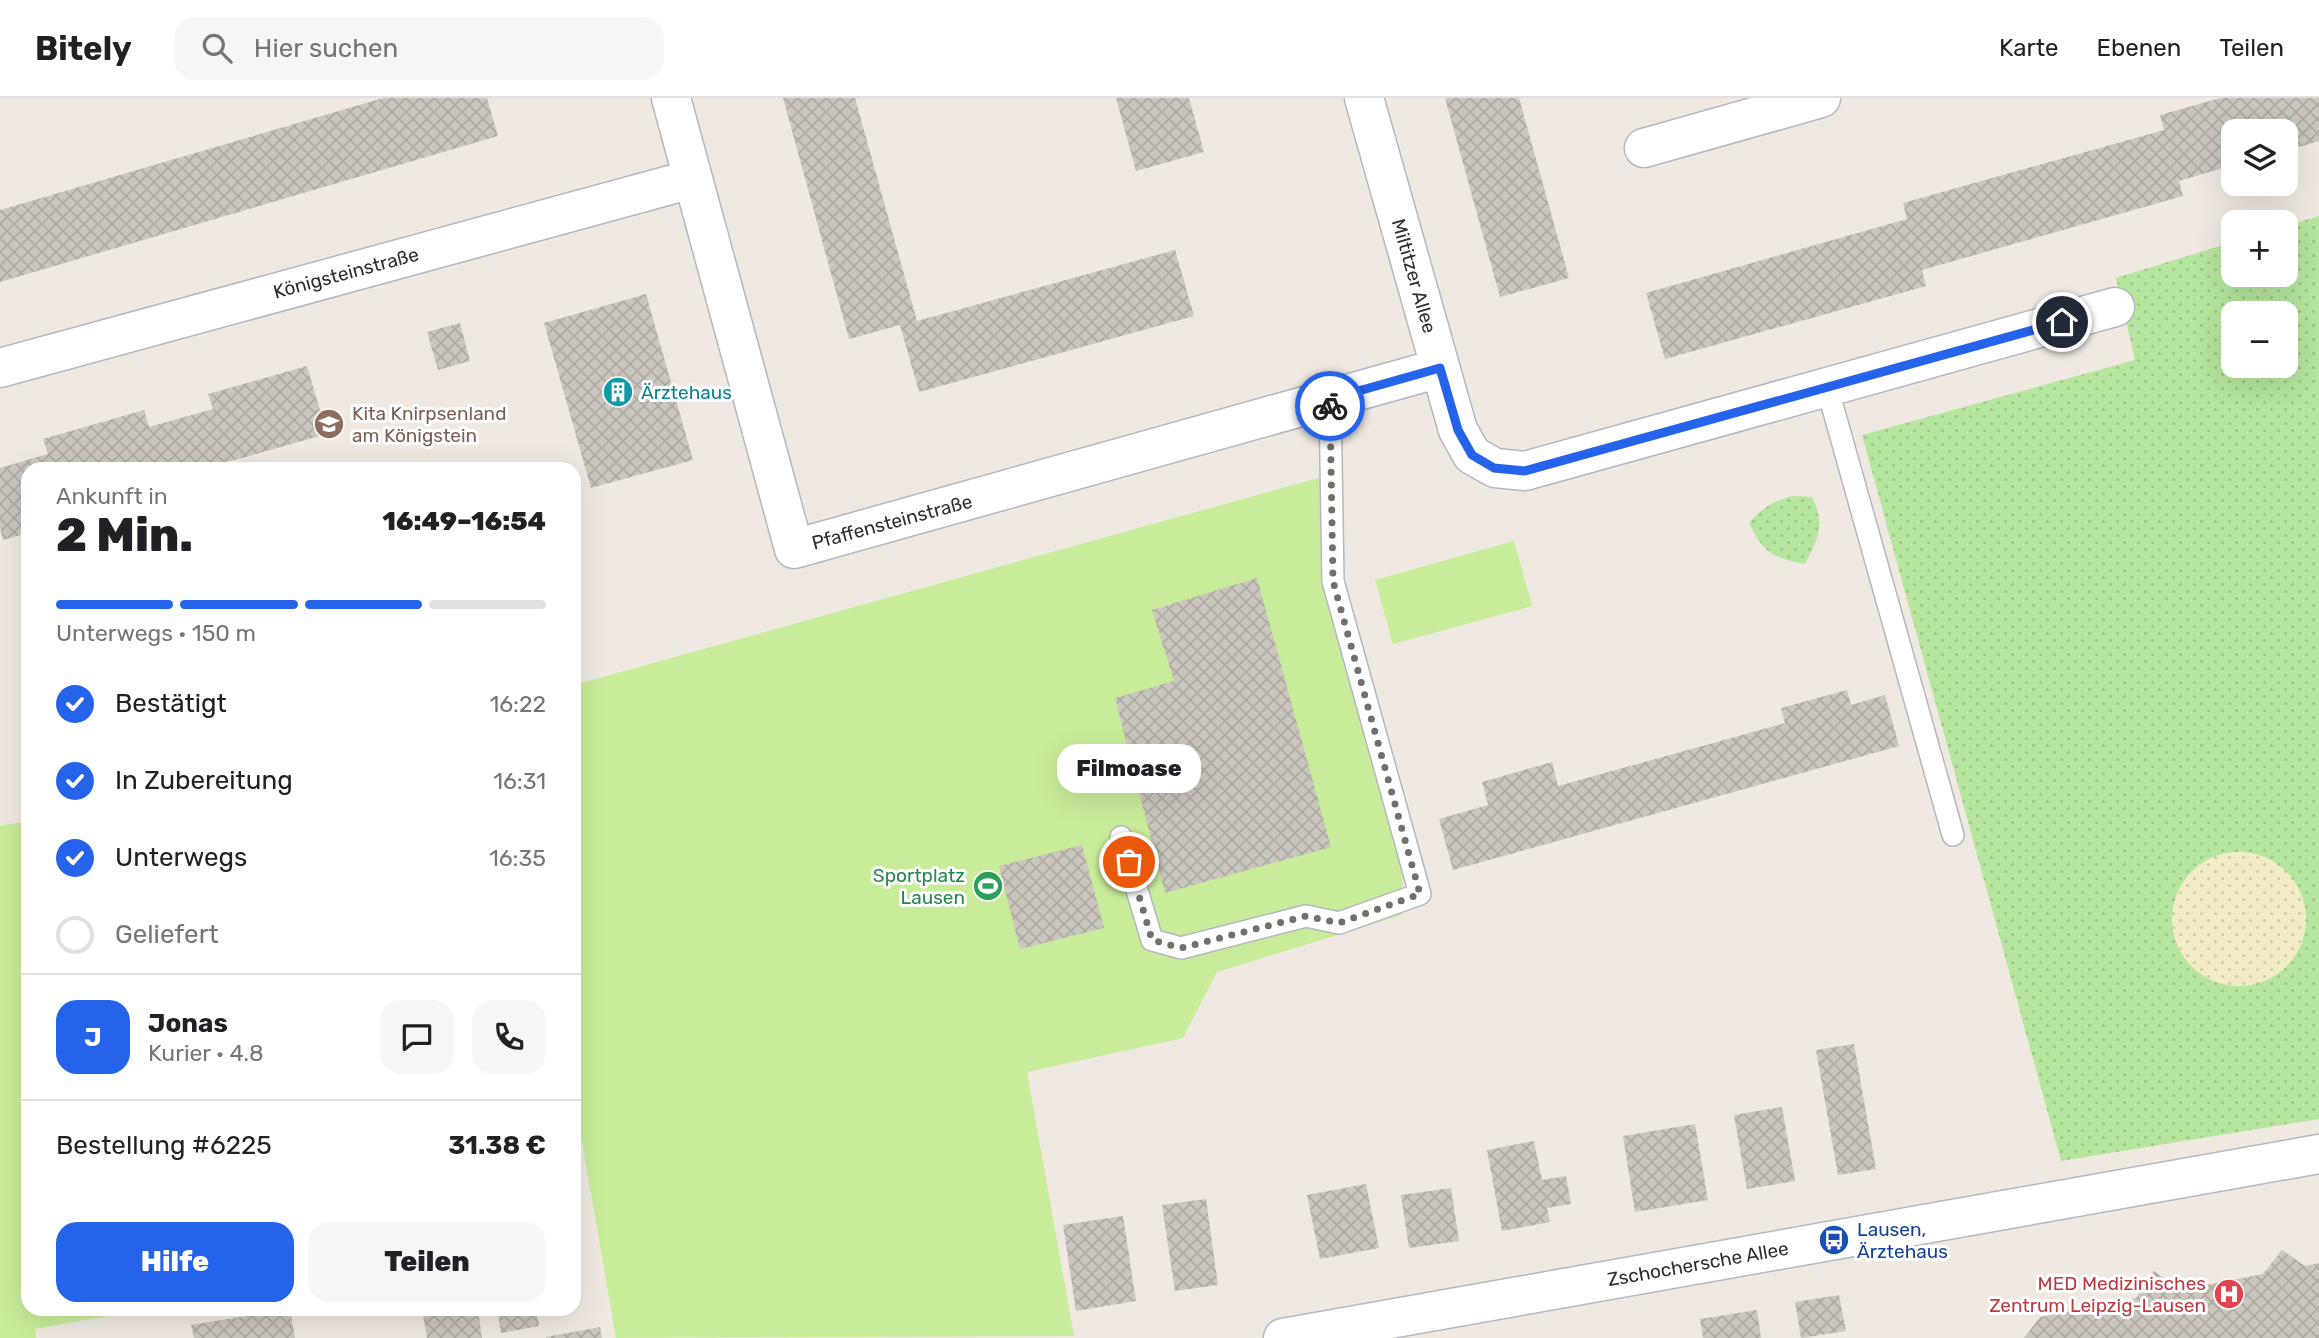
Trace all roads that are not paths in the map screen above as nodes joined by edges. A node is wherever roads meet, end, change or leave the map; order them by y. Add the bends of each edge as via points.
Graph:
1 (671, 98) edge
2 (1364, 98) edge
3 (1821, 98) edge
4 (1644, 148) dead end
5 (692, 179) junction
6 (2115, 307) dead end
7 (0, 368) edge
8 (1440, 368) junction
9 (1827, 387) junction
10 (1330, 399) junction
11 (1953, 835) dead end
12 (1121, 837) dead end
13 (2319, 1154) edge
14 (1283, 1338) edge

1 - 5 street, Pfaffensteinstraße
2 - 8 street, Miltitzer Allee
3 - 4 street
5 - 7 street, Königsteinstraße
5 - 10 street, Pfaffensteinstraße via 794,549
6 - 9 street, Miltitzer Allee
8 - 9 street, Miltitzer Allee via 1458,430 1472,455 1494,468 1525,471
8 - 10 street, Pfaffensteinstraße
9 - 11 lane
10 - 12 lane via 1333,581 1420,894 1339,923 1306,916 1181,948 1152,940
13 - 14 street, Zschochersche Allee

